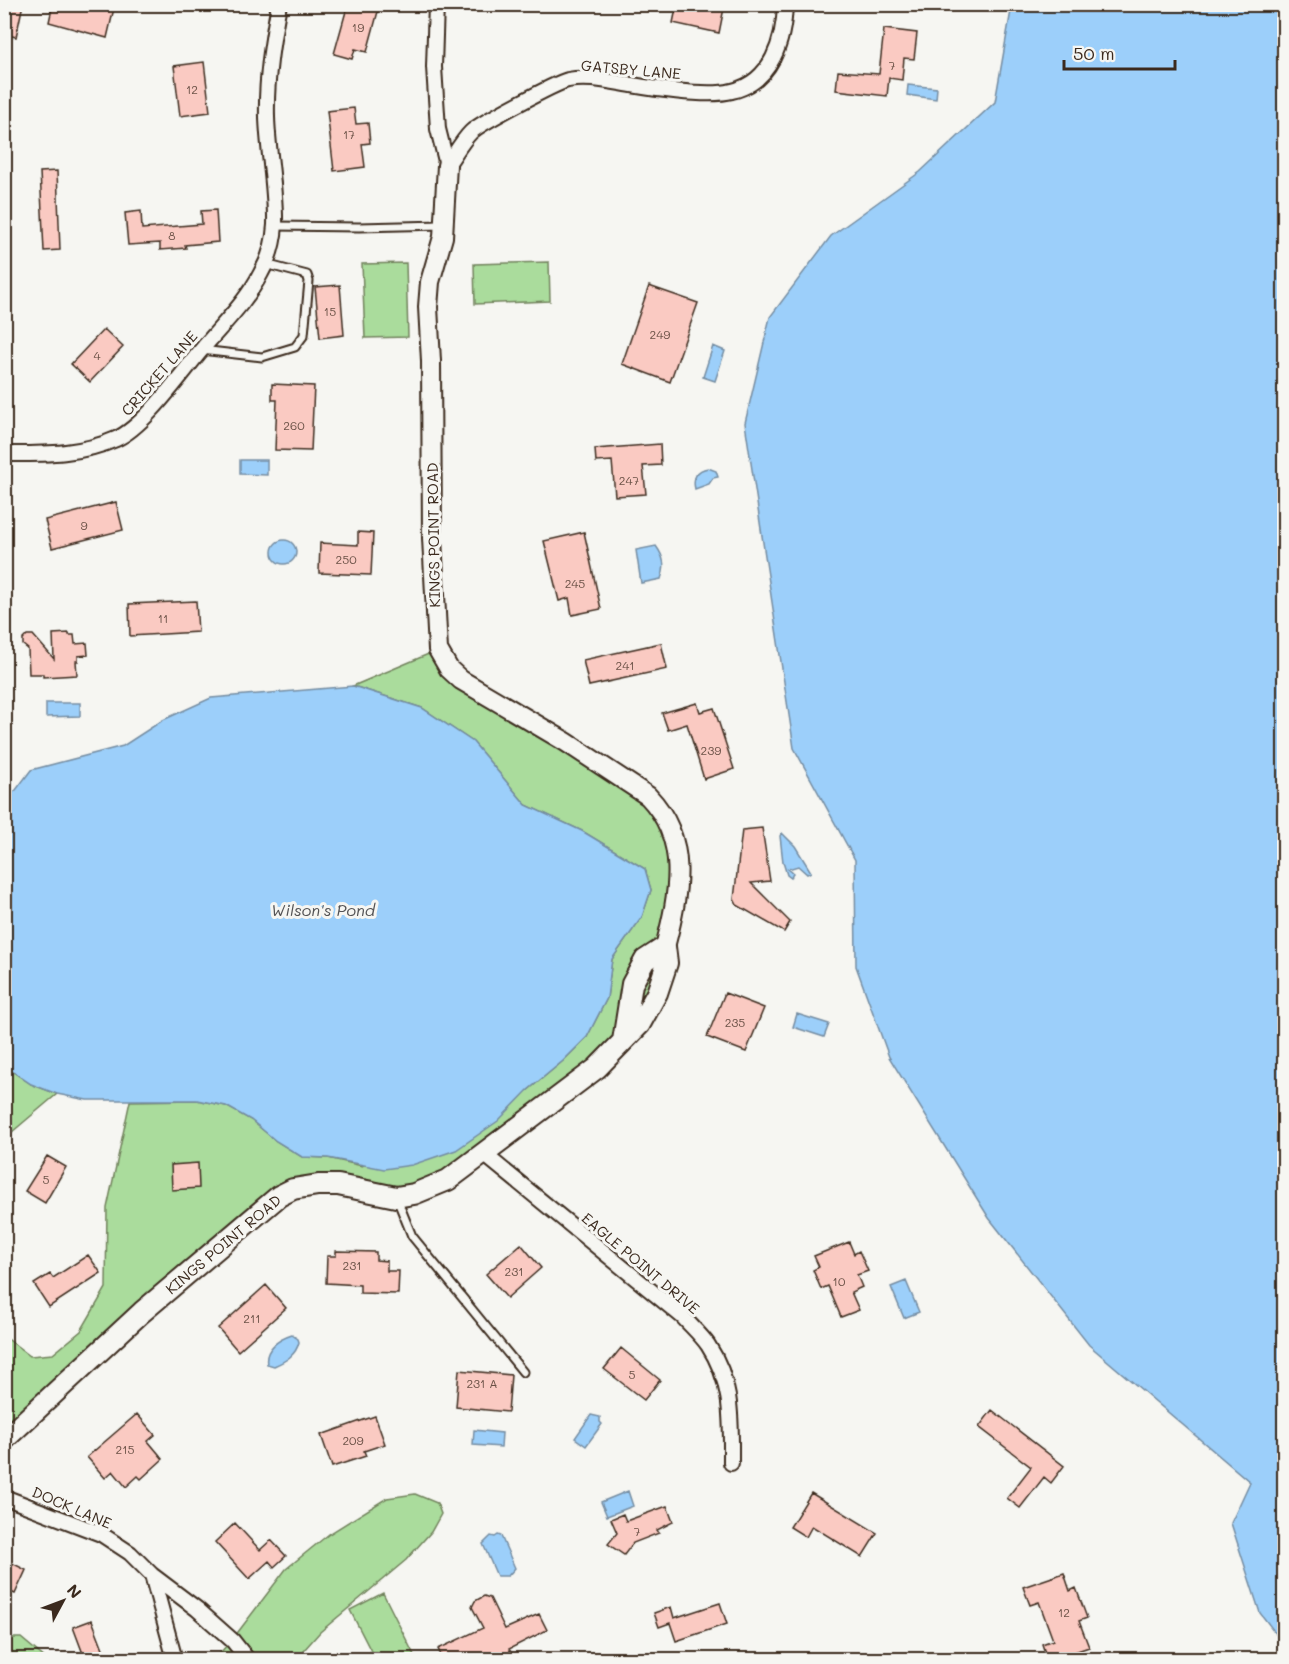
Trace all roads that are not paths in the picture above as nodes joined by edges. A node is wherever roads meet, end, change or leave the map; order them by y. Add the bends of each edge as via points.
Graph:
1 (279, 4) edge
2 (436, 4) edge
3 (785, 4) edge
4 (447, 165) junction
5 (443, 225) junction
6 (275, 226) junction
7 (265, 264) junction
8 (201, 350) junction
9 (4, 454) edge
10 (665, 947) junction
11 (623, 1041) junction
12 (484, 1154) junction
13 (396, 1197) junction
14 (523, 1372) dead end
15 (4, 1440) edge
16 (731, 1463) dead end
17 (4, 1497) edge
18 (152, 1575) junction
19 (174, 1659) edge
20 (248, 1659) edge

1 - 6 street, CRICKET LANE via 267,82
2 - 4 street, KINGS POINT ROAD via 438,129
3 - 4 street, GATSBY LANE via 784,25 773,59 750,82 733,91 713,93 594,79 567,81 485,122 471,132
4 - 5 street, KINGS POINT ROAD
5 - 6 lane
5 - 10 street, KINGS POINT ROAD via 428,307 438,650 461,680 566,742 648,796 659,808 677,846 678,863
6 - 7 street, CRICKET LANE
7 - 8 street, CRICKET LANE via 246,297
7 - 8 lane via 307,275 304,334 295,347 262,357
8 - 9 street, CRICKET LANE via 153,408 117,439 69,453
10 - 11 main road, KINGS POINT ROAD via 667,963 657,993 640,1024
10 - 11 main road via 645,960 632,984
11 - 12 main road, KINGS POINT ROAD via 597,1068
12 - 13 main road, KINGS POINT ROAD via 448,1180
12 - 16 street, EAGLE POINT DRIVE via 683,1317 707,1342 726,1383
13 - 14 lane via 412,1236
13 - 15 main road, KINGS POINT ROAD via 338,1185 318,1185 279,1196 143,1311
17 - 18 street, DOCK LANE via 101,1534 130,1553
18 - 19 street
18 - 20 street, DOCK LANE via 197,1609

